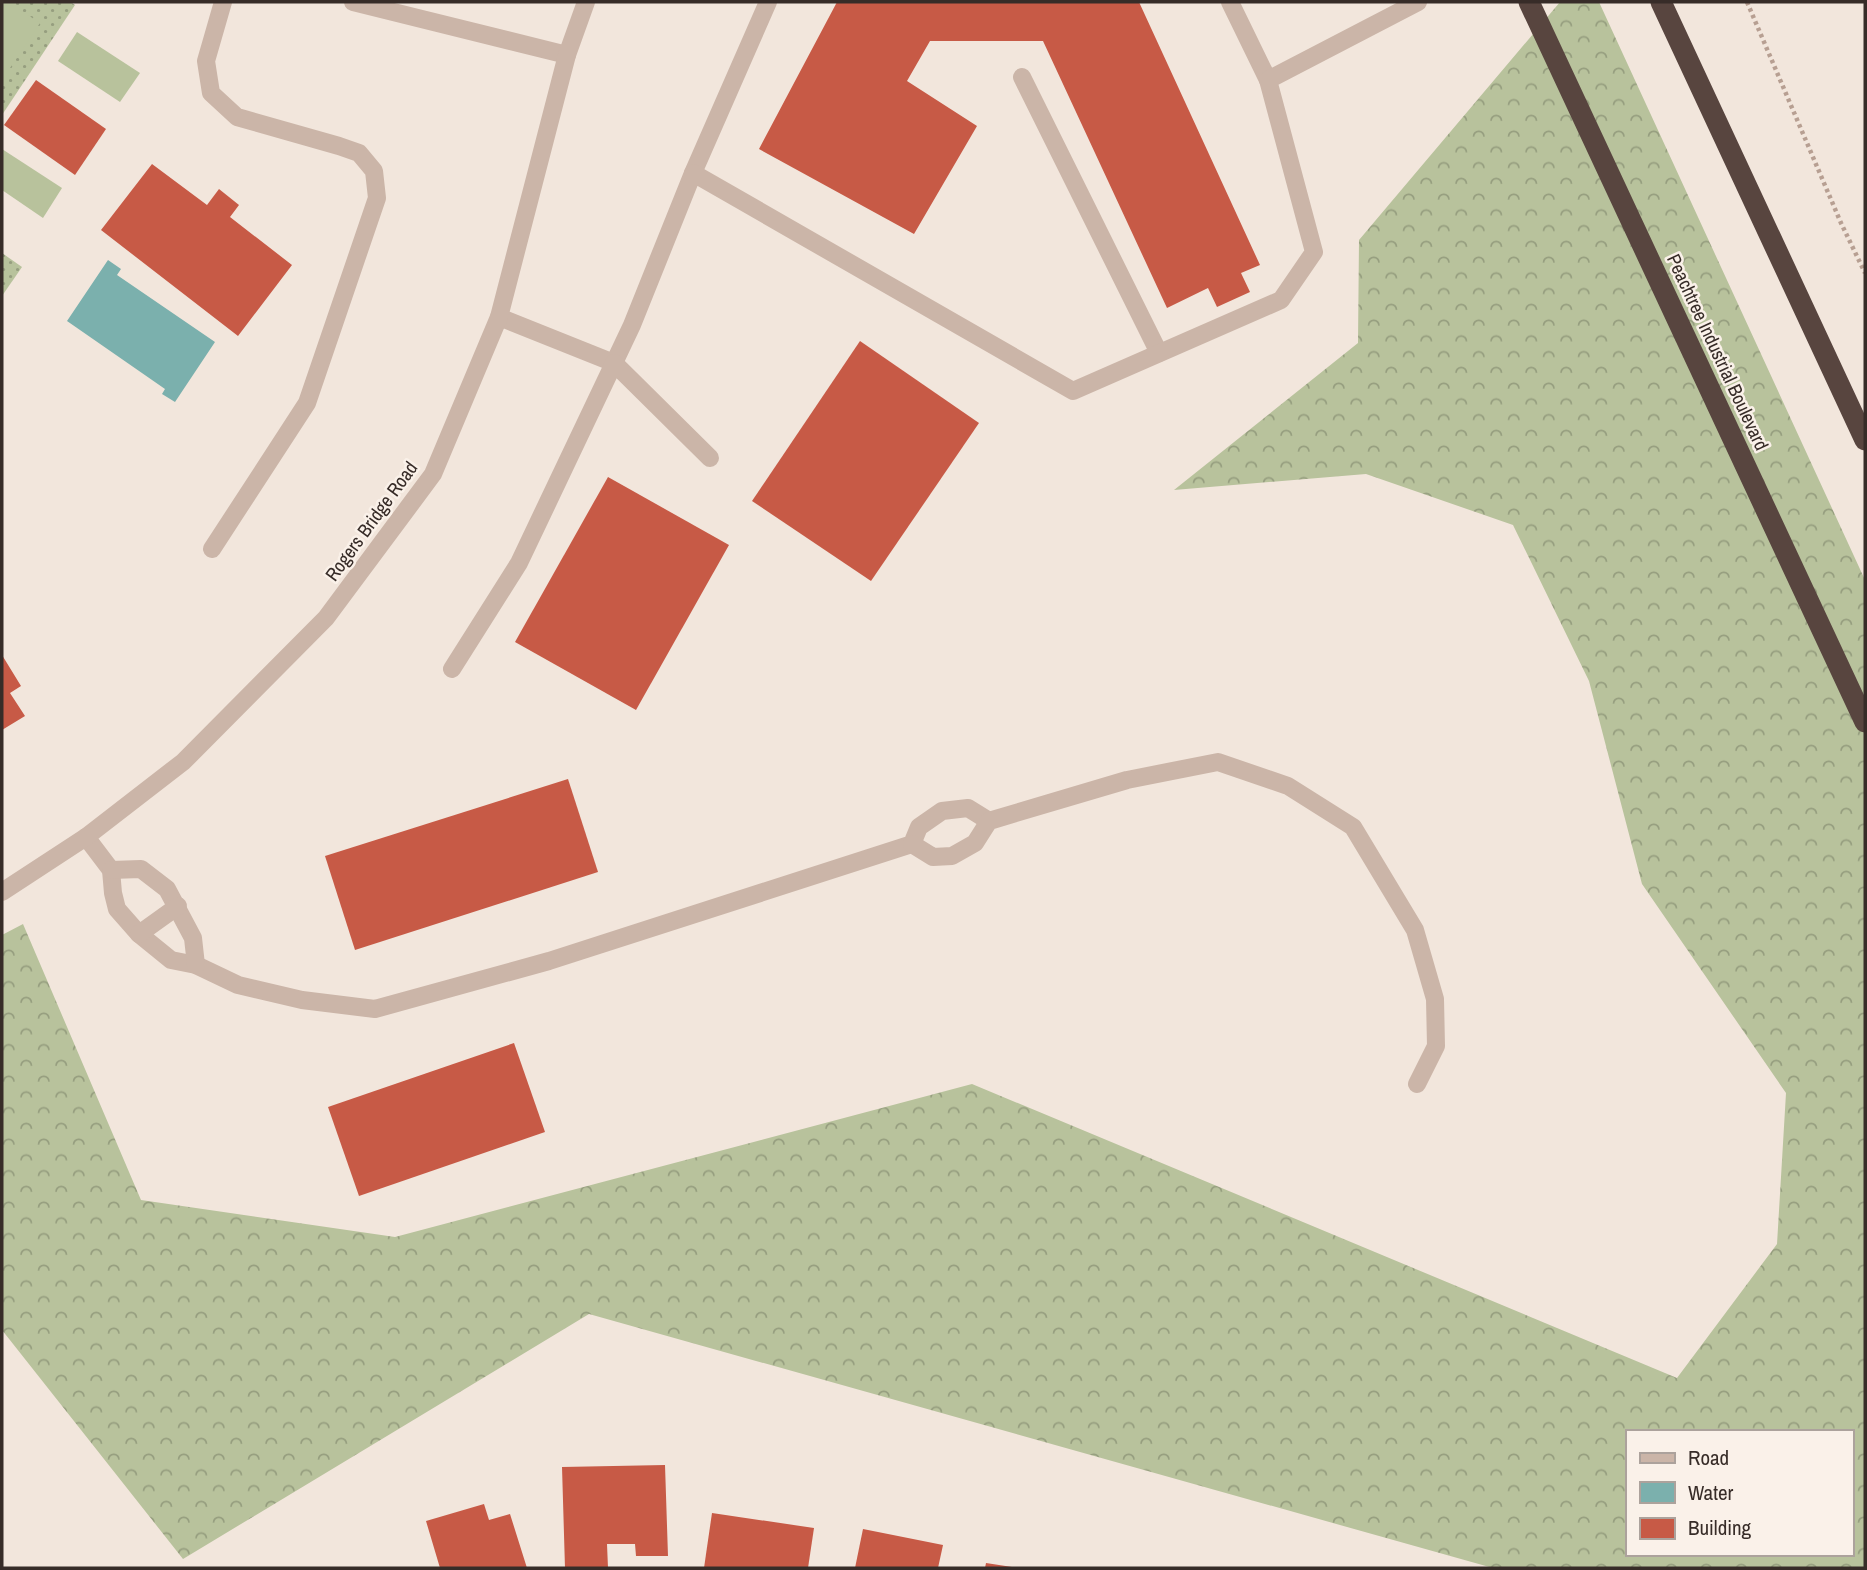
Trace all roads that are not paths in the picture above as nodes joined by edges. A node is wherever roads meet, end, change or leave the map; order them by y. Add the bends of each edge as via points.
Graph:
1 (223, 2) edge
2 (353, 2) edge
3 (586, 2) edge
4 (768, 2) edge
5 (1230, 2) edge
6 (1418, 2) edge
7 (1529, 2) edge
8 (1661, 2) edge
9 (568, 55) junction
10 (1023, 77) dead end
11 (1268, 80) junction
12 (693, 173) junction
13 (499, 317) junction
14 (1159, 354) junction
15 (614, 363) junction
16 (1865, 440) edge
17 (710, 458) dead end
18 (212, 549) dead end
19 (453, 670) dead end
20 (1865, 722) edge
21 (989, 821) junction
22 (86, 837) junction
23 (912, 844) junction
24 (111, 870) junction
25 (2, 892) edge
26 (177, 906) junction
27 (139, 934) junction
28 (196, 965) junction
29 (1417, 1084) dead end

1 - 18 street via 206,61 211,93 237,117 359,153 374,171 377,198 307,403
2 - 9 street
3 - 9 street, Rogers Bridge Road
4 - 12 street
5 - 11 street
6 - 11 street
7 - 20 highway, Peachtree Industrial Boulevard
8 - 16 highway
9 - 13 street, Rogers Bridge Road
10 - 14 street
11 - 14 street via 1314,252 1282,300
12 - 14 street via 1073,391
12 - 15 street
13 - 15 street
13 - 22 street, Rogers Bridge Road via 433,474 326,618 183,762
15 - 17 street
15 - 19 street via 519,563
21 - 23 street via 975,843 952,856 933,857
21 - 23 street via 968,808 942,811 919,827
21 - 29 street via 1127,780 1219,762 1287,786 1353,827 1415,930 1435,999 1436,1046
22 - 24 street
22 - 25 street, Rogers Bridge Road
23 - 28 street via 549,961 375,1009 302,1000 238,985
24 - 26 street via 141,869 167,889
24 - 27 street via 117,909
26 - 27 street
26 - 28 street via 193,938
27 - 28 street via 171,960

